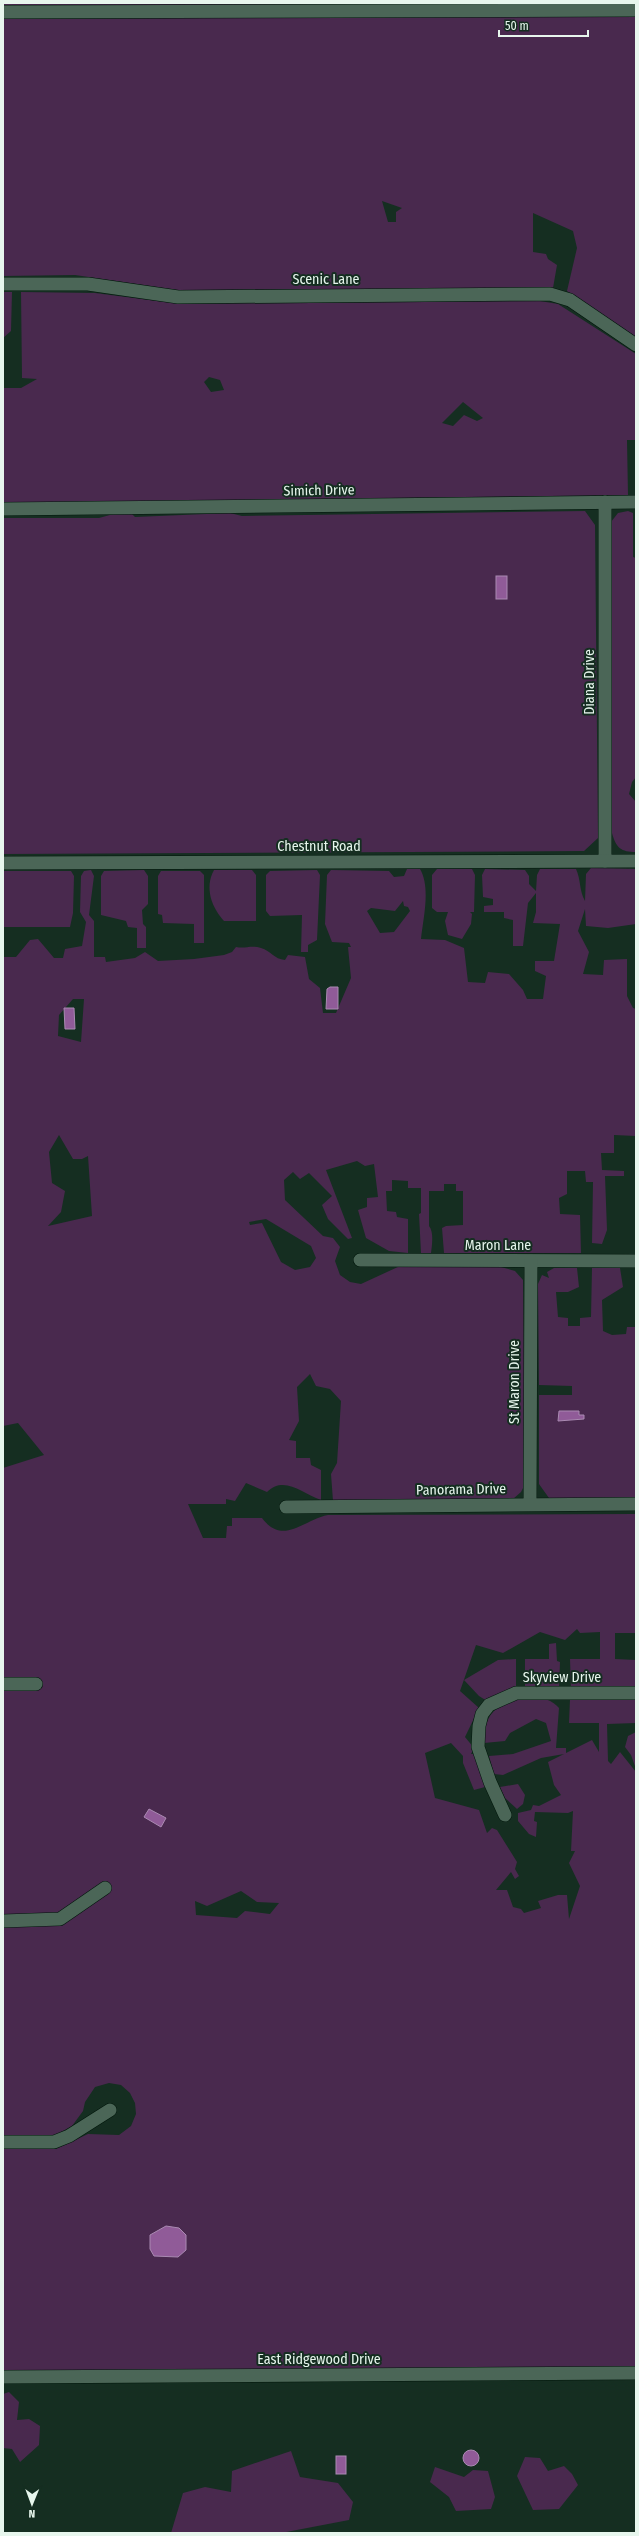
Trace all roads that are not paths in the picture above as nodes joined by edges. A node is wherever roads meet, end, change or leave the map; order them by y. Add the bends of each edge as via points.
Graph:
1 (636, 10) edge
2 (3, 12) edge
3 (3, 284) edge
4 (636, 345) edge
5 (605, 502) junction
6 (636, 502) edge
7 (3, 509) edge
8 (605, 861) junction
9 (636, 861) edge
10 (3, 863) edge
11 (360, 1260) dead end
12 (531, 1261) junction
13 (636, 1261) edge
14 (530, 1504) junction
15 (636, 1504) edge
16 (286, 1507) dead end
17 (3, 1684) edge
18 (36, 1684) dead end
19 (636, 1693) edge
20 (505, 1815) dead end
21 (105, 1888) dead end
22 (3, 1921) edge
23 (110, 2110) dead end
24 (3, 2142) edge
25 (636, 2373) edge
26 (3, 2377) edge

1 - 2 street
3 - 4 street, Scenic Lane via 88,284 178,297 550,294 570,300
5 - 6 street, Simich Drive
5 - 7 street, Simich Drive
5 - 8 street, Diana Drive
8 - 9 street, Chestnut Road
8 - 10 street, Chestnut Road
11 - 12 street, Maron Lane
12 - 13 street, Maron Lane
12 - 14 street, St Maron Drive
14 - 15 street, Panorama Drive
14 - 16 street, Panorama Drive
17 - 18 street
19 - 20 street, Skyview Drive via 516,1693 489,1705 482,1714 478,1747
21 - 22 street via 60,1919
23 - 24 street via 69,2136 54,2142
25 - 26 street, East Ridgewood Drive

